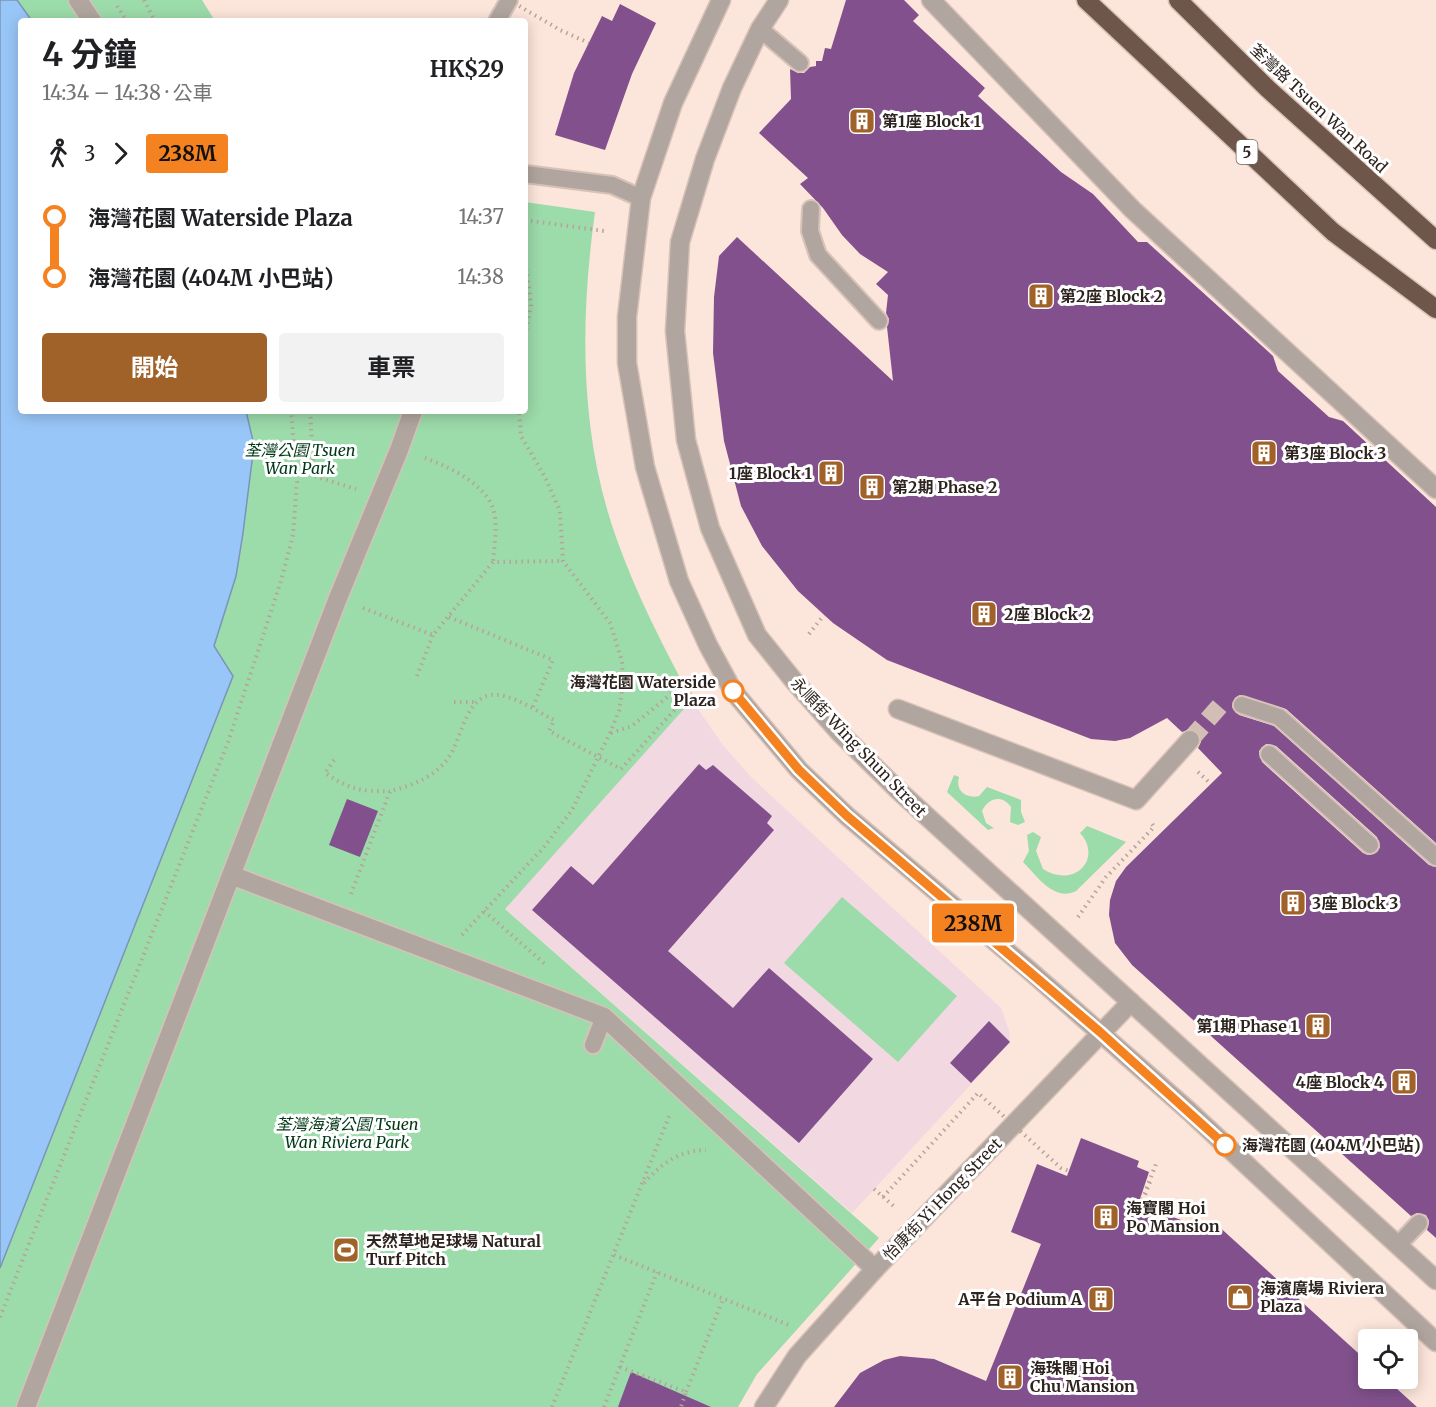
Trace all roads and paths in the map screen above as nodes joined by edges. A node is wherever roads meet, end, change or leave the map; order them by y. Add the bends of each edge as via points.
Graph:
1 (78, 0) edge
2 (113, 0) edge
3 (144, 0) edge
4 (509, 0) edge
5 (721, 0) edge
6 (779, 0) edge
7 (931, 0) edge
8 (1086, 0) edge
9 (1178, 0) edge
10 (90, 18) edge
11 (125, 18) edge
12 (153, 18) edge
13 (498, 18) edge
14 (760, 29) junction
15 (589, 43) dead end
16 (801, 63) dead end
17 (528, 174) edge
18 (641, 198) junction
19 (811, 209) dead end
20 (528, 220) edge
21 (604, 231) dead end
22 (1436, 240) edge
23 (528, 281) edge
24 (1416, 294) junction
25 (1436, 309) edge
26 (1436, 314) edge
27 (528, 321) edge
28 (879, 321) dead end
29 (291, 414) edge
30 (310, 414) edge
31 (412, 414) edge
32 (519, 414) edge
33 (399, 450) junction
34 (1436, 489) edge
35 (380, 497) junction
36 (563, 561) junction
37 (493, 562) junction
38 (338, 598) junction
39 (824, 615) dead end
40 (449, 617) junction
41 (809, 634) dead end
42 (433, 635) junction
43 (417, 676) dead end
44 (693, 676) dead end
45 (698, 684) dead end
46 (454, 702) dead end
47 (475, 702) junction
48 (1242, 705) dead end
49 (532, 709) junction
50 (898, 709) dead end
51 (610, 733) junction
52 (1190, 740) tunnel mouth
53 (1269, 754) dead end
54 (600, 758) junction
55 (334, 760) dead end
56 (390, 791) junction
57 (1136, 800) junction
58 (1370, 845) dead end
59 (1436, 857) edge
60 (231, 876) junction
61 (353, 888) dead end
62 (1076, 920) dead end
63 (444, 956) junction
64 (1131, 1002) junction
65 (604, 1017) junction
66 (1100, 1032) junction
67 (593, 1045) dead end
68 (680, 1089) junction
69 (709, 1150) dead end
70 (1156, 1164) dead end
71 (1069, 1171) dead end
72 (1153, 1183) dead end
73 (642, 1186) junction
74 (874, 1189) dead end
75 (1147, 1193) junction
76 (883, 1197) junction
77 (1136, 1198) dead end
78 (1143, 1201) dead end
79 (1140, 1206) dead end
80 (898, 1210) dead end
81 (1419, 1223) dead end
82 (1398, 1245) junction
83 (614, 1255) junction
84 (875, 1269) junction
85 (657, 1272) junction
86 (1436, 1280) edge
87 (723, 1299) junction
88 (0, 1317) edge
89 (792, 1326) dead end
90 (1436, 1342) edge
91 (620, 1367) junction
92 (686, 1392) junction
93 (26, 1407) edge
94 (552, 1407) edge
95 (604, 1407) edge
96 (681, 1407) edge
97 (765, 1407) edge

1 - 10 street
2 - 11 path
3 - 12 path
4 - 13 lane
4 - 15 path, bridge
5 - 18 street via 673,103
6 - 14 street, 永順街 Wing Shun Street
7 - 34 street via 1133,210
8 - 24 highway, 5 via 1333,232
9 - 22 highway, 荃灣路 Tsuen Wan Road via 1268,89
14 - 16 lane
14 - 64 street, 永順街 Wing Shun Street via 705,159 680,242 675,332 678,364 686,440 710,528 757,635 794,681 899,791
17 - 18 lane via 612,185
18 - 66 street via 629,282 627,363 645,467 679,581 733,691 799,770 847,816
19 - 28 lane via 810,231 818,255
20 - 21 path
23 - 27 path
24 - 25 highway, 5
24 - 26 highway
29 - 88 path via 297,482 293,535 278,592 228,742
30 - 35 path via 314,476
31 - 33 street
32 - 36 path via 520,436 560,511
33 - 35 street
33 - 37 path via 430,460 482,492 492,506
35 - 38 street
36 - 37 path
36 - 51 path via 610,622 622,661 619,711
37 - 40 path
38 - 42 path
38 - 60 street
39 - 41 path
40 - 42 path
40 - 49 path via 553,660
42 - 43 path
44 - 51 path via 632,726
45 - 54 path via 621,769
46 - 47 path
47 - 49 path via 487,696 503,696
47 - 56 path via 446,762 411,786
48 - 59 lane via 1279,717
49 - 54 path via 554,720 549,731
50 - 57 street
51 - 54 path
52 - 57 street
53 - 58 lane
54 - 63 path via 572,810 544,847
55 - 56 path via 325,773 347,788
56 - 61 path
57 - 62 path via 1154,827 1106,877
60 - 63 street
60 - 93 street
63 - 65 street
64 - 66 street, 怡康街 Yi Hong Street
64 - 82 street, 永順街 Wing Shun Street
65 - 67 lane
65 - 68 street
66 - 84 street, 怡康街 Yi Hong Street
66 - 90 street
68 - 73 path
68 - 84 street
69 - 73 path via 693,1150 669,1158
70 - 75 path
71 - 76 path, bridge via 978,1093
72 - 75 path, bridge via 1150,1182
73 - 83 path
74 - 76 path
75 - 79 path, bridge
76 - 80 path
77 - 78 path, bridge
81 - 82 lane
82 - 86 street, 永順街 Wing Shun Street
83 - 85 path
83 - 94 path
84 - 97 street, 怡康街 Yi Hong Street via 797,1356
85 - 87 path
85 - 91 path
87 - 89 path
87 - 92 path
91 - 92 path
91 - 95 path
92 - 96 path

